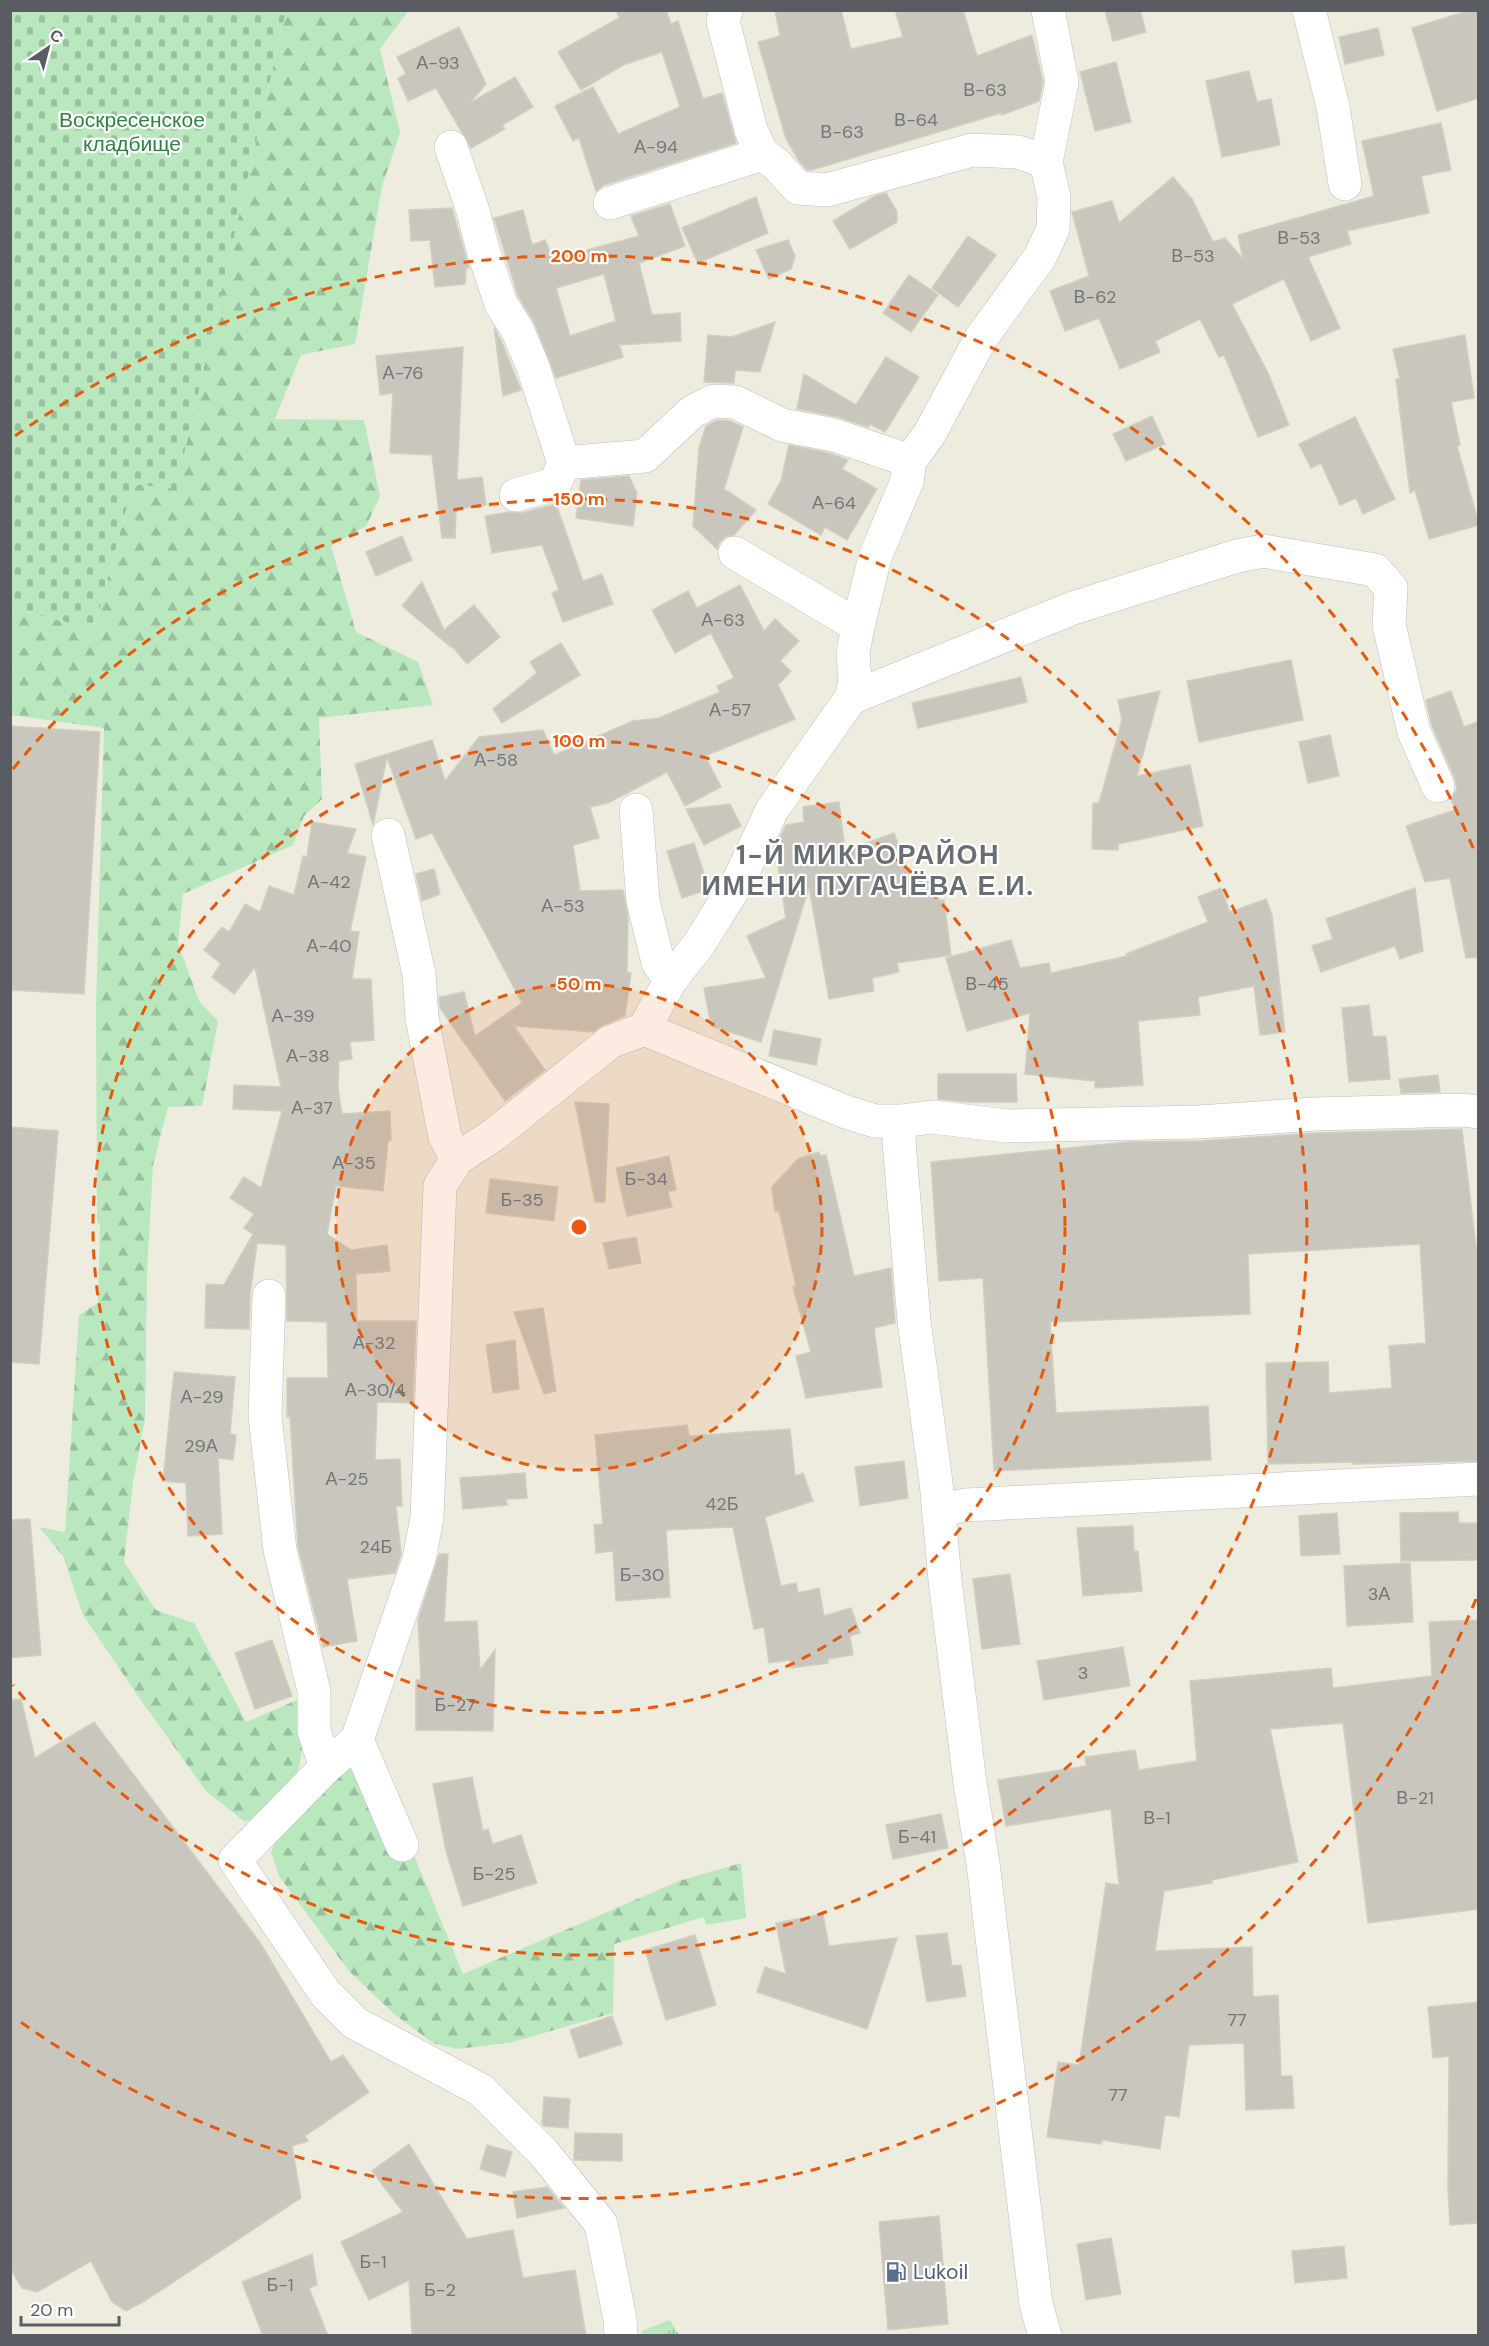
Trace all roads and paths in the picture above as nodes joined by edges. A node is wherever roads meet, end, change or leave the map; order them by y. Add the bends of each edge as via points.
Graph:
1 (726, 10) edge
2 (1048, 10) edge
3 (1309, 10) edge
4 (451, 147) dead end
5 (762, 154) junction
6 (1046, 162) junction
7 (1345, 184) dead end
8 (610, 203) dead end
9 (910, 461) junction
10 (564, 464) junction
11 (516, 495) dead end
12 (735, 553) dead end
13 (858, 626) junction
14 (851, 698) junction
15 (1438, 786) dead end
16 (636, 810) dead end
17 (388, 835) dead end
18 (670, 981) junction
19 (644, 1029) junction
20 (1479, 1112) edge
21 (901, 1121) junction
22 (456, 1159) junction
23 (269, 1296) dead end
24 (1479, 1479) edge
25 (939, 1510) junction
26 (357, 1740) junction
27 (326, 1767) junction
28 (402, 1845) dead end
29 (621, 2336) edge
30 (1045, 2336) edge

1 - 5 street via 723,21 751,130
2 - 6 street via 1062,82
3 - 7 street via 1333,107
4 - 10 street via 501,304 533,367
5 - 6 street via 798,188 828,190 972,150 1018,152
5 - 8 street
6 - 9 street via 1054,197 1053,229 1040,257 981,338 930,433
9 - 10 street via 834,435 782,425 735,402 714,401 692,412 645,456
9 - 13 street via 907,481 875,556
10 - 11 street via 555,484
12 - 13 street
13 - 14 street
14 - 15 street via 1073,608 1263,551 1375,570 1391,588 1389,625 1414,732
14 - 18 street via 772,810 739,880 699,944
16 - 18 street via 643,901 658,962
17 - 22 street via 419,974 422,1018 445,1137
18 - 19 street
19 - 21 street via 846,1112 875,1121
19 - 22 street via 610,1042 495,1134
20 - 21 street via 1327,1113 1199,1122 1006,1126 933,1117
21 - 25 street via 899,1141 914,1321
22 - 26 street via 440,1186 427,1518 419,1559
23 - 27 street via 265,1416 280,1550 314,1691 314,1731
24 - 25 street via 966,1505
25 - 30 street via 1036,2304
26 - 27 street
26 - 28 street
27 - 29 street via 235,1860 325,1993 355,2023 481,2090 558,2170 601,2224

